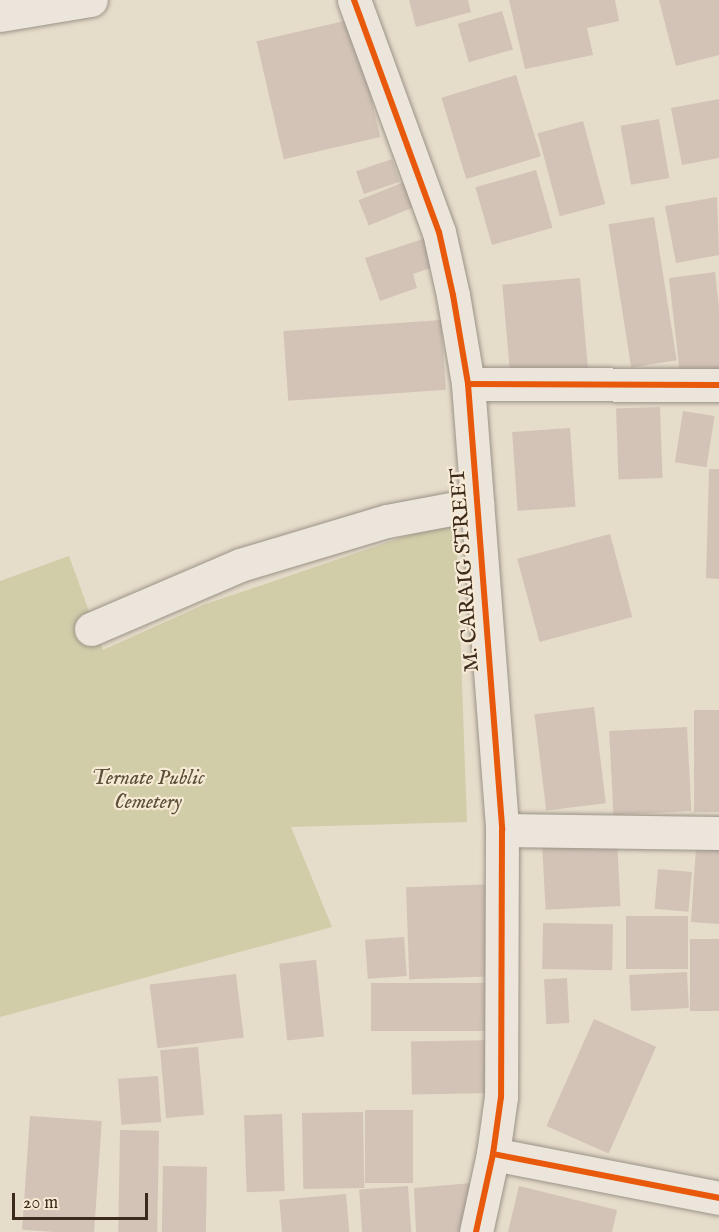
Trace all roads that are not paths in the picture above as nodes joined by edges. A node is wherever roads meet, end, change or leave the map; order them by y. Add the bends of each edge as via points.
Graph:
1 (91, 0) edge
2 (354, 0) edge
3 (0, 15) edge
4 (468, 384) junction
5 (719, 385) edge
6 (477, 504) junction
7 (91, 629) dead end
8 (502, 830) junction
9 (719, 833) edge
10 (493, 1154) junction
11 (719, 1198) edge
12 (476, 1232) edge

1 - 3 street
2 - 4 street, M. CARAIG STREET via 439,232
4 - 5 street
4 - 6 street, M. CARAIG STREET
6 - 7 street via 387,520 240,566
6 - 8 street, M. CARAIG STREET
8 - 9 street
8 - 10 street, M. CARAIG STREET via 501,1097
10 - 11 street
10 - 12 street, M. CARAIG STREET

